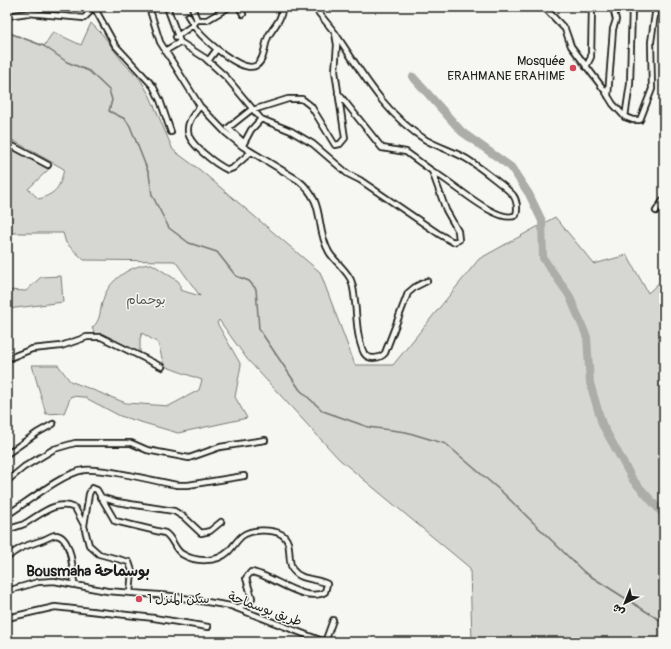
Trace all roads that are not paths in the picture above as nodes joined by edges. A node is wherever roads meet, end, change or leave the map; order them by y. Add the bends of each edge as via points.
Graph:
1 (84, 7) edge
2 (94, 7) edge
3 (149, 7) edge
4 (166, 7) edge
5 (192, 7) edge
6 (229, 7) edge
7 (239, 7) edge
8 (282, 7) edge
9 (314, 7) edge
10 (544, 7) edge
11 (592, 7) edge
12 (613, 7) edge
13 (632, 7) edge
14 (656, 7) edge
15 (243, 14) dead end
16 (7, 16) edge
17 (188, 16) dead end
18 (197, 20) junction
19 (193, 25) junction
20 (335, 33) junction
21 (176, 36) junction
22 (180, 42) junction
23 (217, 48) junction
24 (165, 51) junction
25 (208, 61) junction
26 (586, 67) junction
27 (338, 93) junction
28 (608, 98) junction
29 (200, 106) junction
30 (252, 110) junction
31 (625, 117) junction
32 (261, 119) junction
33 (226, 129) junction
34 (171, 132) dead end
35 (7, 143) edge
36 (243, 145) junction
37 (251, 152) junction
38 (48, 165) dead end
39 (432, 171) junction
40 (664, 199) edge
41 (656, 211) dead end
42 (427, 282) dead end
43 (7, 359) edge
44 (162, 367) dead end
45 (53, 424) dead end
46 (265, 440) dead end
47 (7, 454) edge
48 (244, 476) dead end
49 (7, 481) edge
50 (100, 497) junction
51 (7, 515) edge
52 (221, 522) dead end
53 (84, 526) junction
54 (7, 531) edge
55 (7, 558) edge
56 (74, 584) junction
57 (7, 591) edge
58 (130, 593) junction
59 (237, 608) junction
60 (7, 618) edge
61 (333, 620) dead end
62 (208, 627) dead end
63 (325, 642) edge

1 - 16 street via 89,13 84,18 28,13
2 - 34 street via 115,45 153,86
3 - 24 street
4 - 21 street
5 - 18 street
6 - 18 street via 207,20
7 - 15 street
8 - 23 street via 282,14 267,38 262,59 256,66 246,67
9 - 20 street
10 - 26 street via 565,29 571,46
11 - 26 street via 591,57
12 - 28 street via 616,20 613,29
13 - 31 street via 630,84
14 - 31 street via 651,42 652,89 640,120
17 - 19 street
18 - 19 street
19 - 21 street
19 - 23 street
20 - 27 street
20 - 39 street via 400,122 425,139 469,161 508,190 517,203 516,215 512,218 496,213
21 - 22 street
22 - 24 street
22 - 25 street
23 - 25 street
24 - 29 street
25 - 30 street via 226,78
26 - 28 street
27 - 30 street via 345,138 340,144 335,145 311,106 302,98 288,99
27 - 39 street via 382,148 406,152
28 - 31 street
29 - 33 street
29 - 37 street via 191,117 188,130 189,137 198,148 228,170
30 - 32 street
30 - 33 street
32 - 36 street
32 - 39 street via 313,144 348,174 453,242 459,240 458,231 446,210
33 - 36 street
35 - 38 street
36 - 37 street
37 - 42 street via 298,180 313,196 329,252 352,281 359,334 365,354 369,357 378,358 385,354 408,293
40 - 41 street
43 - 44 street via 32,349 61,346 87,337 101,337
45 - 47 street
46 - 49 street via 220,447 189,458 147,450 131,443 74,443 54,449
48 - 51 street via 177,485 83,470 57,482
50 - 52 street via 174,511 201,533 210,531
50 - 53 street via 95,488 90,490
50 - 59 street via 115,521 165,533 182,554 206,560 214,560 226,554 243,535 267,530 275,532 288,541 294,572 327,584 325,592 321,594 307,594 251,572 246,578 252,598 250,602
53 - 54 street via 75,508 63,505 47,510
53 - 58 street via 93,551 125,560 130,565
55 - 56 street via 21,547 54,535 60,536 65,542 72,562
56 - 57 street, طريق بوسماحة via 38,582
56 - 58 street, طريق بوسماحة
58 - 59 street, طريق بوسماحة via 171,596
59 - 63 street, طريق بوسماحة
60 - 62 street via 56,607
61 - 63 street

